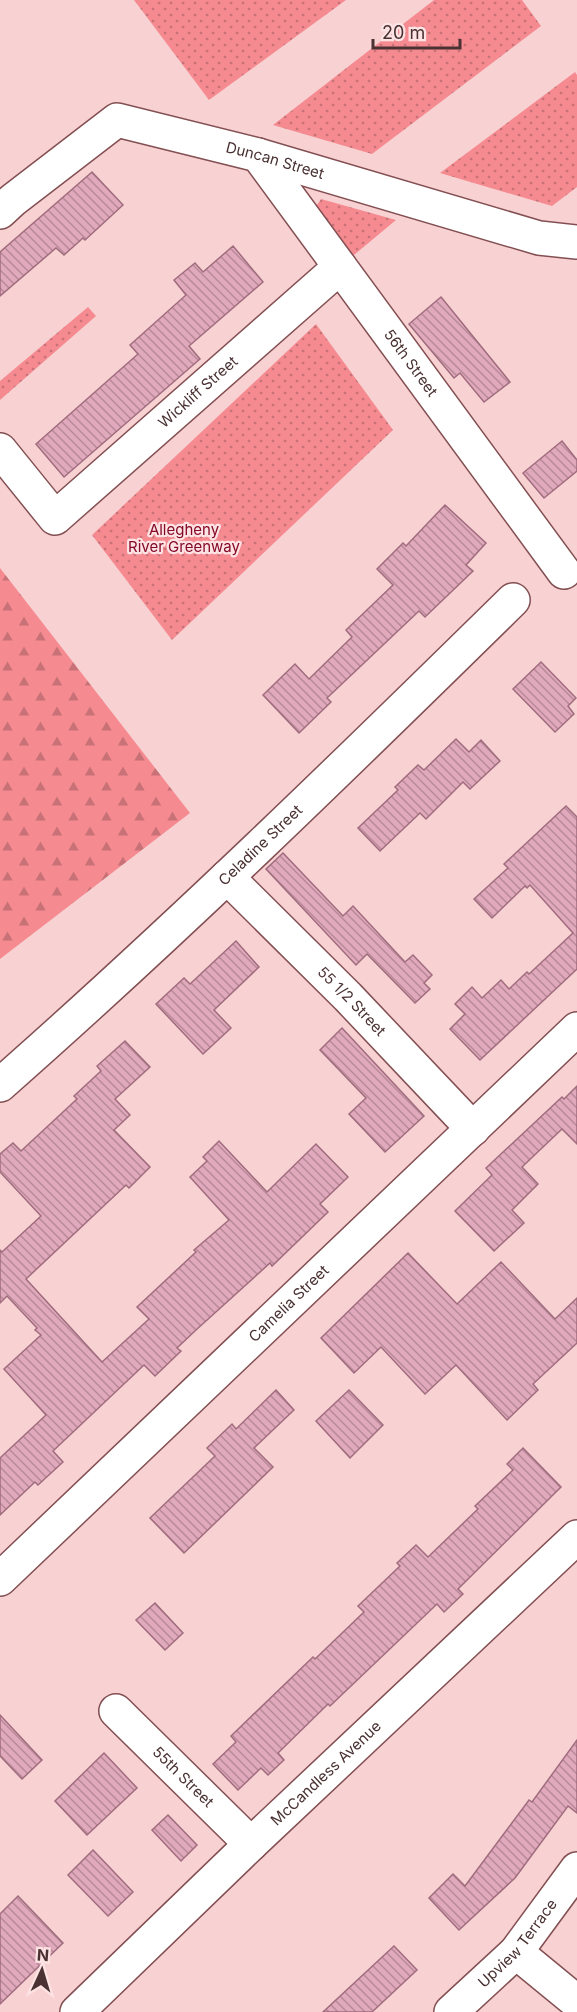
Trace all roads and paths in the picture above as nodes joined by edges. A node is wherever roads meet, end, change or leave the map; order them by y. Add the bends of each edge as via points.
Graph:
1 (258, 155) junction
2 (0, 212) edge
3 (577, 242) edge
4 (340, 267) junction
5 (0, 450) edge
6 (564, 572) dead end
7 (513, 600) dead end
8 (226, 877) junction
9 (577, 1029) edge
10 (0, 1084) edge
11 (473, 1129) junction
12 (577, 1537) edge
13 (5, 1563) edge
14 (117, 1711) dead end
15 (251, 1844) junction
16 (577, 1869) edge
17 (516, 1952) junction
18 (577, 2002) edge
19 (77, 2012) edge
20 (451, 2012) edge

1 - 2 street, Duncan Street via 117,120
1 - 3 street, Duncan Street via 539,238
1 - 4 street, 56th Street
4 - 5 street, Wickliff Street via 55,518
4 - 6 street, 56th Street
7 - 8 street, Celadine Street
8 - 10 street, Celadine Street
8 - 11 street, 55 1/2 Street via 348,997
9 - 11 street, Camelia Street
11 - 13 street, Camelia Street
12 - 15 street, McCandless Avenue
14 - 15 street, 55th Street
15 - 19 street, McCandless Avenue
16 - 17 street, Upview Terrace
17 - 18 street
17 - 20 street, Upview Terrace

